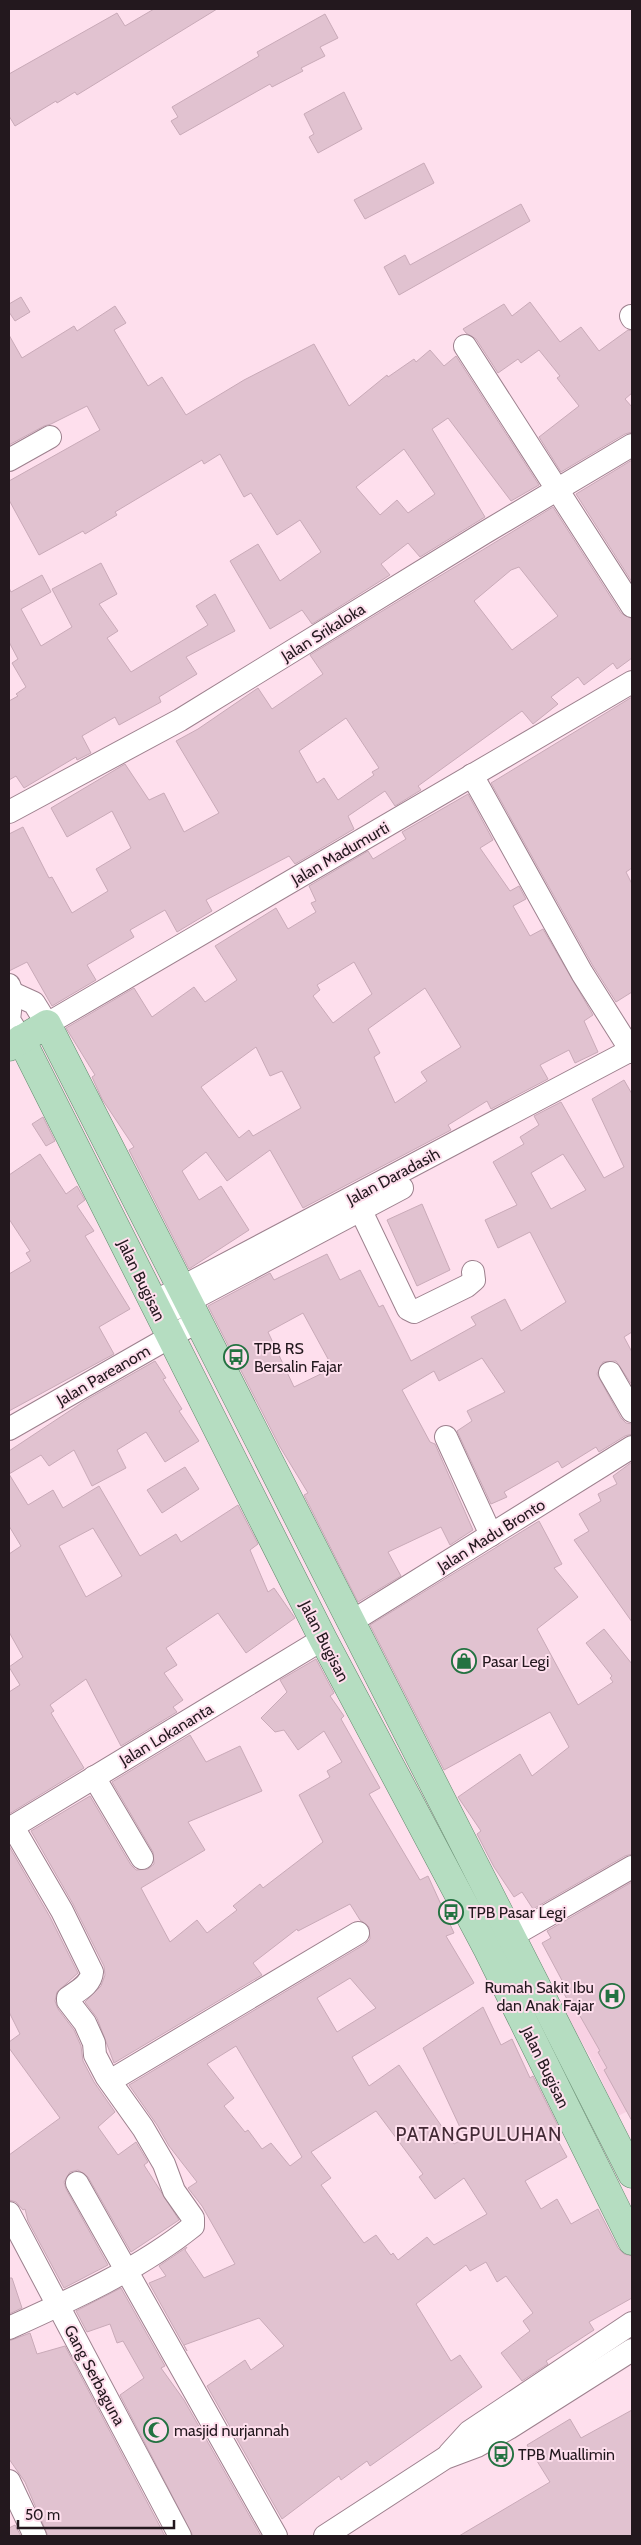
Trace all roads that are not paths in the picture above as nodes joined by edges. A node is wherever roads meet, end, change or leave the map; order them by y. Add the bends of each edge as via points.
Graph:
1 (465, 346) dead end
2 (50, 438) dead end
3 (632, 445) edge
4 (9, 460) edge
5 (559, 489) junction
6 (632, 606) edge
7 (632, 682) edge
8 (472, 775) junction
9 (9, 812) edge
10 (11, 989) edge
11 (47, 1024) junction
12 (15, 1043) edge
13 (630, 1045) edge
14 (361, 1211) junction
15 (473, 1272) dead end
16 (190, 1304) junction
17 (161, 1318) junction
18 (610, 1373) dead end
19 (632, 1410) edge
20 (9, 1429) edge
21 (446, 1437) dead end
22 (632, 1447) edge
23 (492, 1535) junction
24 (351, 1622) junction
25 (323, 1639) junction
26 (94, 1778) junction
27 (11, 1828) edge
28 (142, 1858) dead end
29 (632, 1867) edge
30 (358, 1933) dead end
31 (512, 1936) junction
32 (488, 1950) junction
33 (110, 2082) junction
34 (632, 2174) edge
35 (77, 2183) dead end
36 (9, 2213) edge
37 (632, 2241) edge
38 (126, 2269) junction
39 (58, 2305) junction
40 (632, 2323) edge
41 (9, 2328) edge
42 (632, 2350) edge
43 (445, 2458) junction
44 (9, 2481) edge
45 (35, 2536) edge
46 (180, 2536) edge
47 (276, 2536) edge
48 (325, 2536) edge

1 - 5 street
2 - 4 street
3 - 5 street, Jalan Srikaloka
5 - 6 street
5 - 9 street, Jalan Srikaloka via 180,720
7 - 8 street, Jalan Madumurti
8 - 11 street, Jalan Madumurti
8 - 13 street via 582,973
10 - 11 street via 34,1003
10 - 12 street via 9,1020
11 - 12 main road
11 - 16 main road, Jalan Bugisan
12 - 17 main road, Jalan Bugisan
13 - 14 street, Jalan Daradasih
13 - 16 street, Jalan Daradasih
14 - 15 street via 408,1309 414,1312 467,1286 474,1280
14 - 16 street, Jalan Daradasih
16 - 17 street, Jalan Daradasih
16 - 24 main road, Jalan Bugisan
17 - 20 street, Jalan Pareanom
17 - 25 main road, Jalan Bugisan
18 - 19 street
21 - 23 street
22 - 23 street, Jalan Madu Bronto
23 - 24 street, Jalan Madu Bronto
24 - 25 main road
24 - 31 main road, Jalan Bugisan
25 - 26 street, Jalan Lokananta
25 - 32 main road, Jalan Bugisan
26 - 27 street, Jalan Lokananta
26 - 28 street
27 - 33 street via 59,1905 92,1972 92,1978 68,2001 85,2023 94,2043 95,2055
29 - 31 street
30 - 33 street
31 - 32 street
31 - 34 main road, Jalan Bugisan
32 - 37 main road, Jalan Bugisan
33 - 38 street via 143,2128 164,2164 174,2191 193,2218 193,2226 180,2236
35 - 38 street
36 - 39 street, Gang Serbaguna
38 - 39 street
38 - 47 street
39 - 41 street
39 - 46 street, Gang Serbaguna
40 - 43 street via 469,2432
42 - 43 street via 509,2428
43 - 48 street
44 - 45 street

